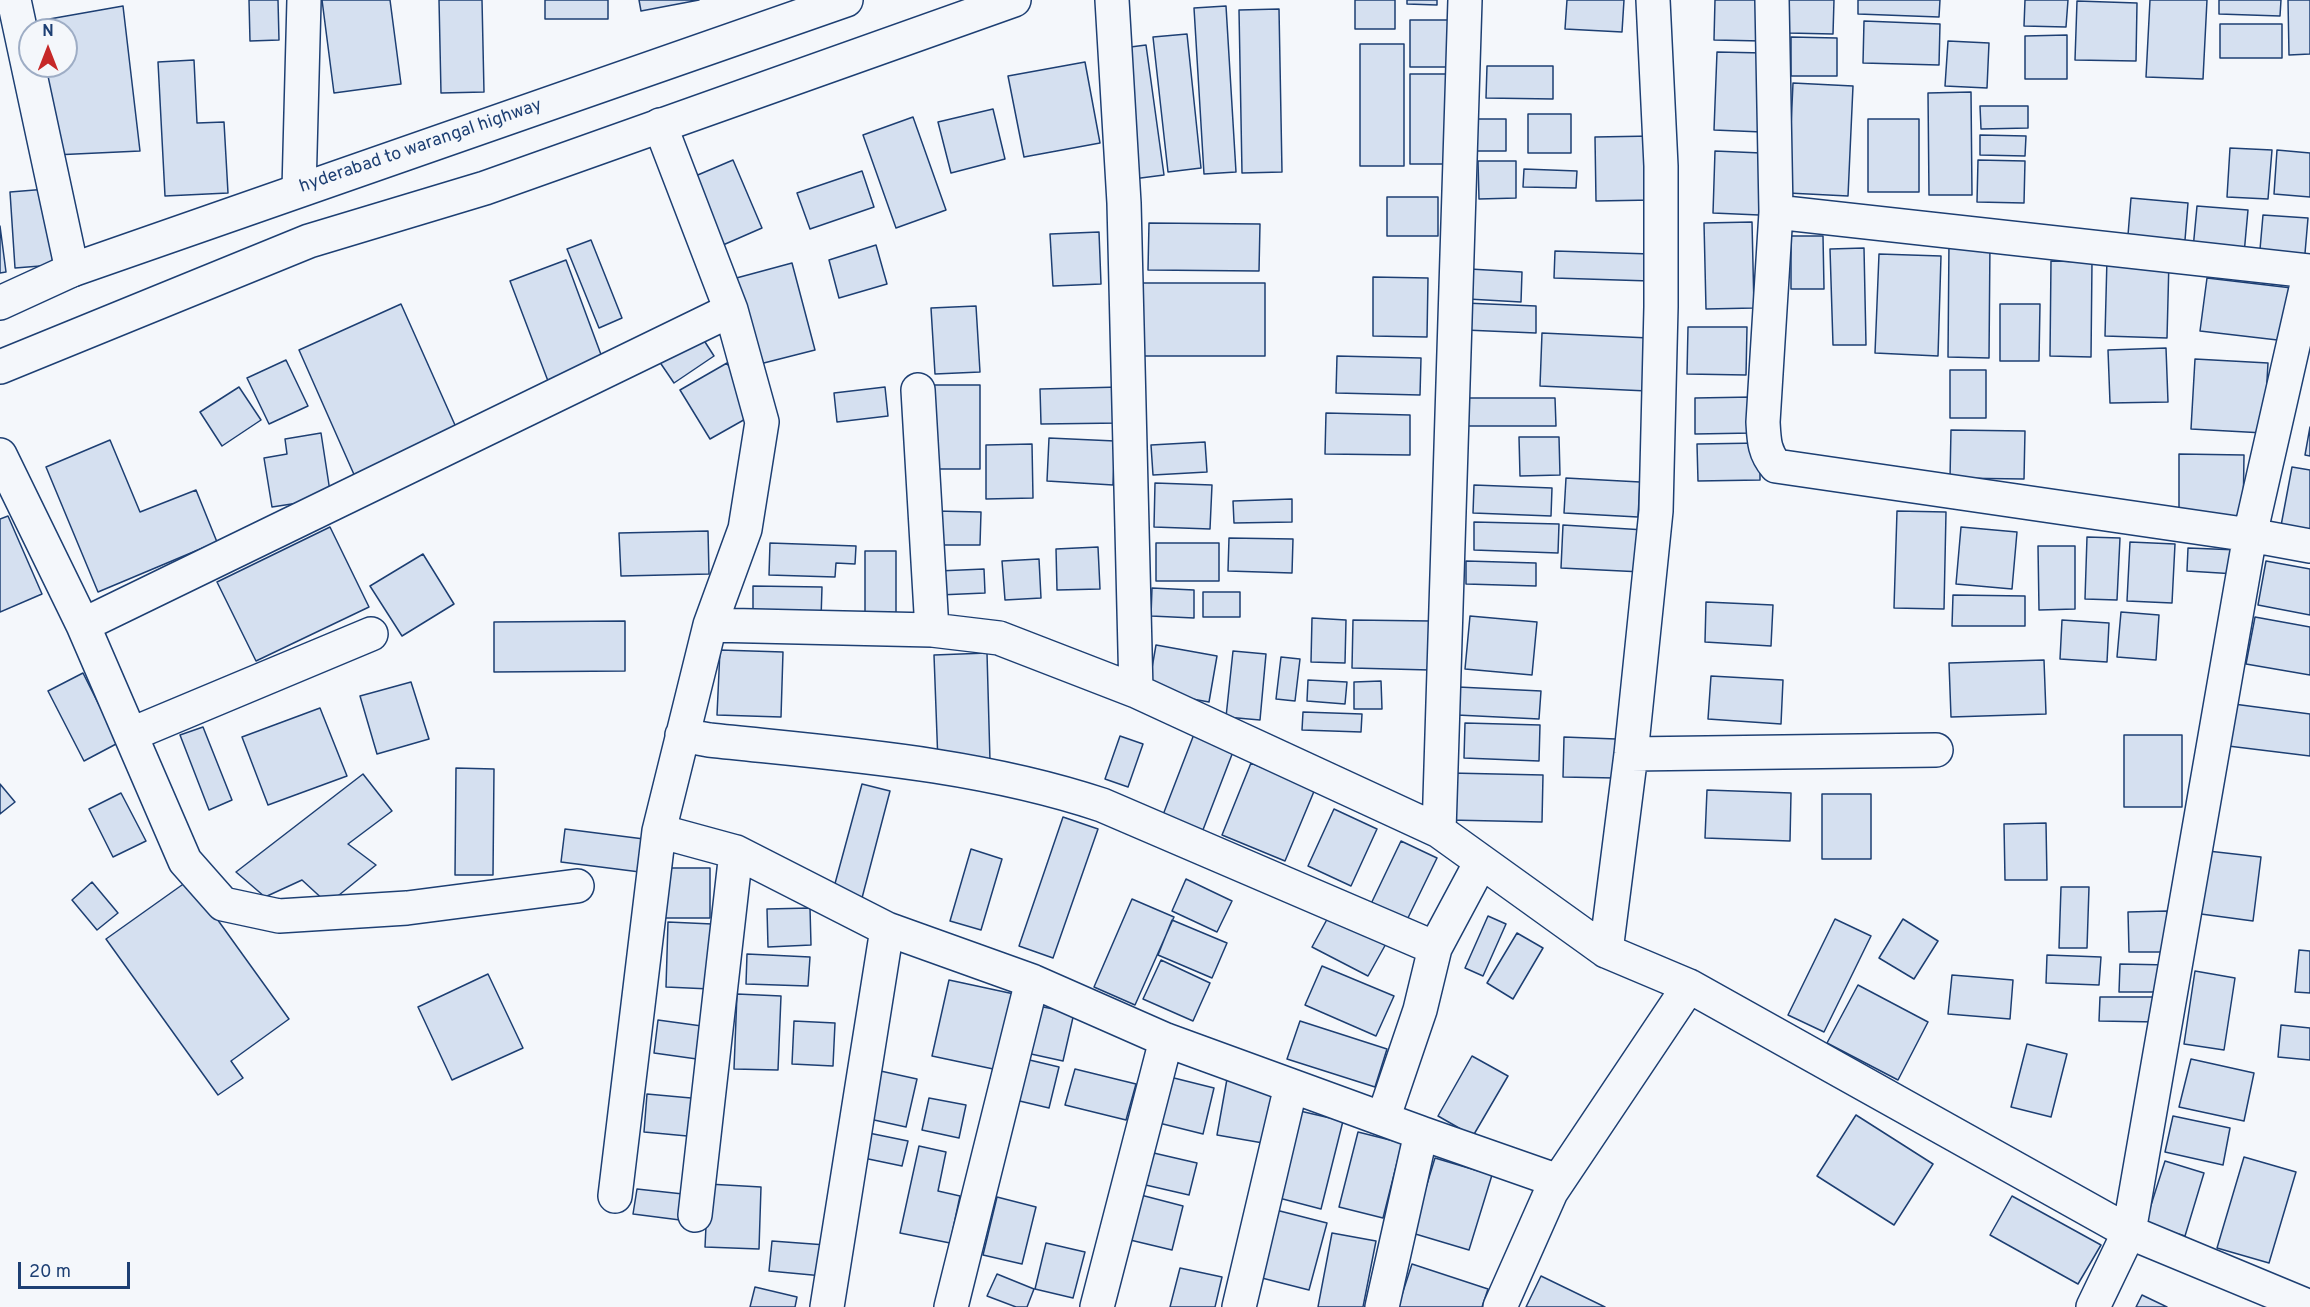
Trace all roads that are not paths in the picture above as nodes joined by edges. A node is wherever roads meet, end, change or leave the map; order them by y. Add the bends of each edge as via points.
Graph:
1 (14, 0) edge
2 (304, 0) edge
3 (846, 0) edge
4 (1014, 0) edge
5 (1112, 0) edge
6 (1465, 0) edge
7 (1653, 0) edge
8 (1772, 0) edge
9 (660, 125) junction
10 (299, 190) junction
11 (1776, 212) junction
12 (72, 270) junction
13 (2310, 271) edge
14 (0, 303) edge
15 (731, 310) junction
16 (0, 367) edge
17 (918, 390) dead end
18 (0, 455) edge
19 (2250, 535) junction
20 (2310, 546) edge
21 (83, 625) junction
22 (710, 625) junction
23 (932, 630) junction
24 (371, 634) dead end
25 (1136, 691) junction
26 (132, 734) junction
27 (682, 735) junction
28 (1936, 750) dead end
29 (1631, 754) junction
30 (659, 831) junction
31 (1438, 831) junction
32 (736, 852) junction
33 (1481, 862) junction
34 (577, 886) dead end
35 (887, 929) junction
36 (1435, 948) junction
37 (1606, 951) junction
38 (1032, 981) junction
39 (1689, 986) junction
40 (1166, 1040) junction
41 (1291, 1086) junction
42 (1383, 1119) junction
43 (1421, 1133) junction
44 (1558, 1181) junction
45 (615, 1196) dead end
46 (695, 1215) dead end
47 (2128, 1232) junction
48 (2309, 1304) edge
49 (826, 1307) edge
50 (951, 1307) edge
51 (1096, 1307) edge
52 (1239, 1307) edge
53 (1382, 1307) edge
54 (1500, 1307) edge
55 (2093, 1307) edge

1 - 12 street
2 - 10 street
3 - 10 street, hyderabad to warangal highway
4 - 9 street
5 - 25 street via 1124,203
6 - 31 street
7 - 29 street via 1661,178 1656,511
8 - 11 street
9 - 15 street
9 - 16 street via 485,188 309,241
10 - 12 street, hyderabad to warangal highway
11 - 13 street
11 - 19 street via 1763,422 1767,456 1776,466
12 - 14 street, hyderabad to warangal highway
13 - 19 street
15 - 21 street
15 - 22 street via 762,422 745,529
17 - 23 street
18 - 21 street
19 - 20 street
19 - 47 street
21 - 26 street
22 - 23 street
22 - 27 street
23 - 25 street via 999,638
24 - 26 street
25 - 31 street
26 - 34 street via 185,861 223,904 279,916 406,908
27 - 30 street
27 - 36 street via 913,761 1063,792 1102,805
28 - 29 street
29 - 37 street
30 - 32 street
30 - 45 street
31 - 33 street
32 - 35 street
32 - 46 street
33 - 36 street
33 - 37 street
35 - 38 street
35 - 49 street
36 - 42 street via 1420,1010
37 - 39 street
38 - 40 street
38 - 50 street
39 - 44 street
39 - 47 street
40 - 41 street
40 - 51 street
41 - 42 street
41 - 52 street
42 - 43 street
43 - 44 street
43 - 53 street
44 - 54 street
47 - 48 street
47 - 55 street

